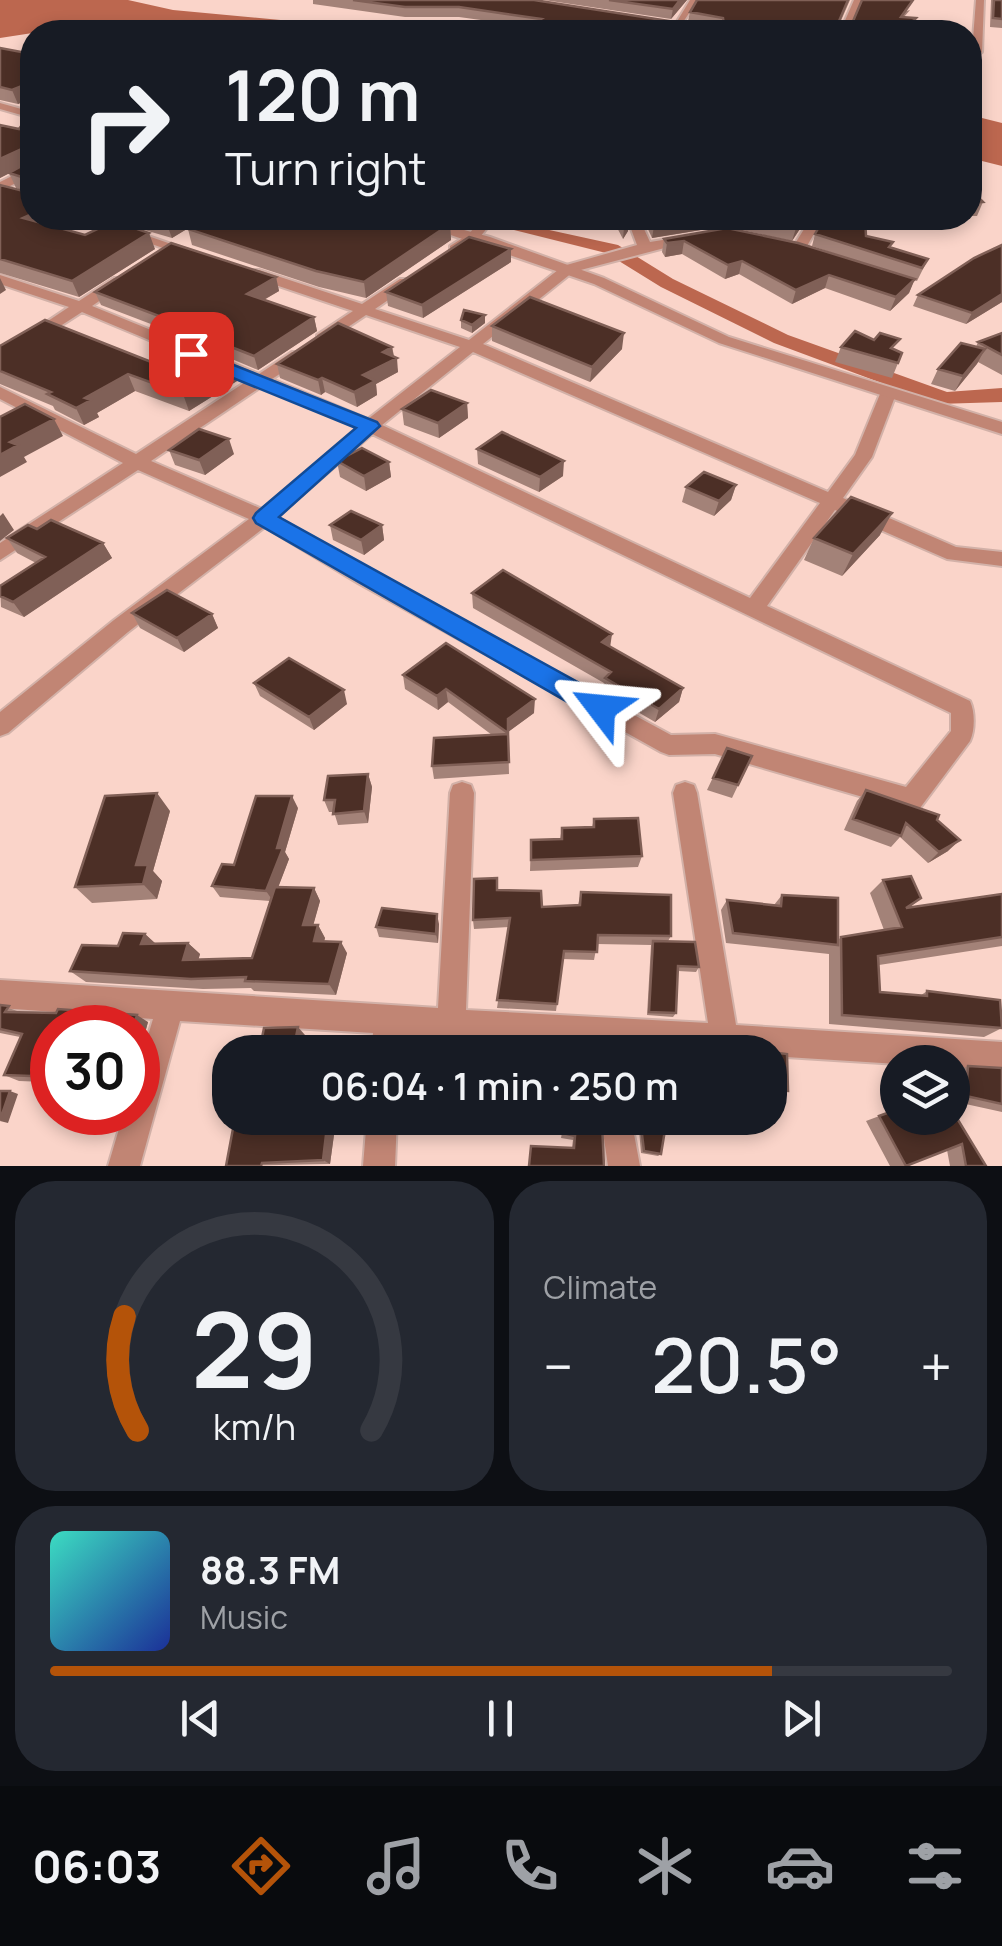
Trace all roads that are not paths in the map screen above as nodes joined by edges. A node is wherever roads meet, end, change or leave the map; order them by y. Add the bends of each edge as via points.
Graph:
1 (0, 189) edge
2 (16, 196) edge
3 (113, 230) edge
4 (478, 230) edge
5 (488, 230) edge
6 (638, 230) edge
7 (723, 230) edge
8 (812, 230) edge
9 (724, 234) junction
10 (188, 238) edge
11 (743, 238) edge
12 (780, 246) edge
13 (644, 247) junction
14 (165, 252) junction
15 (208, 258) edge
16 (568, 269) junction
17 (242, 270) edge
18 (129, 276) edge
19 (0, 278) edge
20 (80, 306) junction
21 (366, 308) junction
22 (473, 346) junction
23 (0, 360) edge
24 (258, 382) junction
25 (0, 392) edge
26 (888, 394) junction
27 (370, 426) junction
28 (1002, 428) edge
29 (136, 462) junction
30 (832, 504) junction
31 (264, 518) junction
32 (0, 553) edge
33 (1002, 559) edge
34 (755, 607) junction
35 (0, 726) edge
36 (462, 793) dead end
37 (685, 793) dead end
38 (0, 994) edge
39 (170, 1008) junction
40 (388, 1022) junction
41 (451, 1024) junction
42 (387, 1035) edge
43 (544, 1035) edge
44 (724, 1035) edge
45 (787, 1041) edge
46 (1002, 1057) edge
47 (381, 1135) edge
48 (619, 1135) edge
49 (124, 1166) edge
50 (380, 1166) edge
51 (624, 1166) edge

1 - 2 street
3 - 14 street
4 - 21 street
5 - 16 street
6 - 13 street
7 - 9 street
8 - 12 street via 804,252
9 - 11 street
9 - 13 street
10 - 14 street
13 - 16 street
14 - 15 street
16 - 22 street
16 - 26 street via 724,340
17 - 21 street
18 - 20 street
19 - 20 street
20 - 23 street
20 - 24 street
21 - 22 street
21 - 24 street
22 - 27 street
22 - 30 street
24 - 27 street
24 - 29 street
25 - 29 street
26 - 28 street
26 - 30 street via 862,457
27 - 31 street
27 - 34 street
29 - 31 street
29 - 32 street
30 - 33 street via 954,554
30 - 34 street
31 - 34 street via 669,746 715,744 911,800 962,734 962,708
31 - 35 street
36 - 41 street
37 - 44 street
38 - 39 street
39 - 40 street
39 - 49 street
40 - 41 street
40 - 42 street
41 - 43 street
45 - 46 street
47 - 50 street
48 - 51 street

